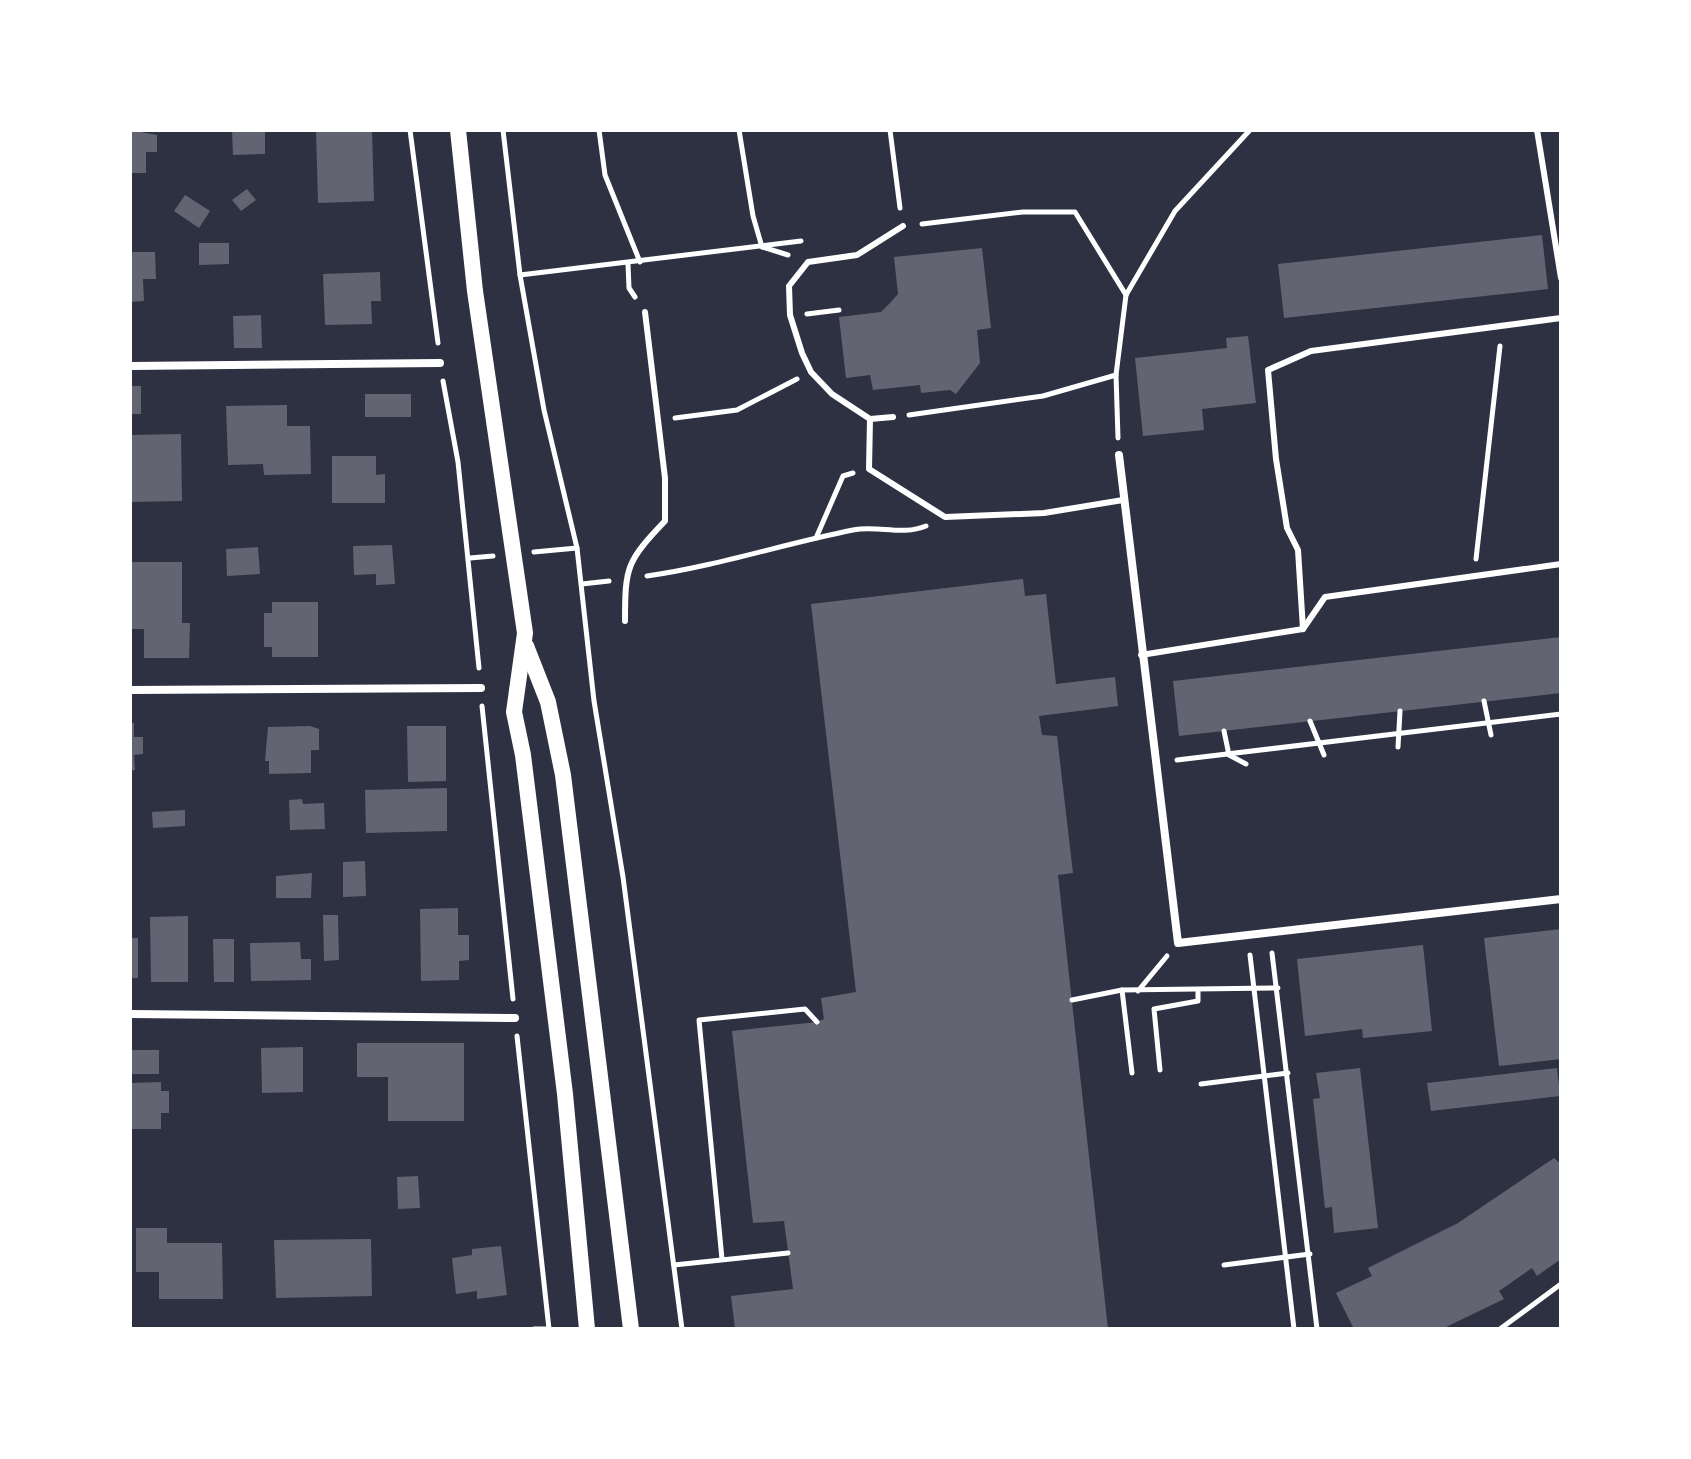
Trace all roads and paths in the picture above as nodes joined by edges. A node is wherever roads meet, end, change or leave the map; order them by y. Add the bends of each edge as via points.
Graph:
1 (410, 130) edge
2 (458, 130) edge
3 (503, 130) edge
4 (599, 130) edge
5 (739, 130) edge
6 (890, 130) edge
7 (1250, 130) edge
8 (1537, 130) edge
9 (903, 226) joint
10 (762, 247) dead end
11 (640, 262) dead end
12 (628, 264) dead end
13 (1561, 278) edge
14 (839, 310) dead end
15 (645, 312) joint
16 (818, 312) dead end
17 (1561, 318) edge
18 (1503, 325) junction
19 (440, 363) junction
20 (130, 366) edge
21 (811, 372) junction
22 (1116, 375) junction
23 (893, 417) joint
24 (870, 419) junction
25 (658, 420) junction
26 (1119, 455) joint
27 (869, 469) junction
28 (1123, 500) junction
29 (945, 517) junction
30 (815, 539) junction
31 (1561, 564) edge
32 (1474, 573) junction
33 (625, 579) junction
34 (582, 584) junction
35 (625, 621) dead end
36 (1303, 629) junction
37 (526, 645) junction
38 (1141, 655) junction
39 (481, 688) junction
40 (130, 690) edge
41 (1484, 701) dead end
42 (1400, 711) dead end
43 (1561, 714) edge
44 (1310, 721) dead end
45 (1487, 722) junction
46 (1224, 731) dead end
47 (1398, 734) junction
48 (1491, 735) dead end
49 (1316, 743) junction
50 (1398, 747) dead end
51 (1229, 755) junction
52 (1324, 755) dead end
53 (1155, 763) junction
54 (1246, 764) dead end
55 (1561, 899) edge
56 (1269, 932) junction
57 (1247, 934) junction
58 (1178, 943) junction
59 (1278, 988) junction
60 (1122, 990) junction
61 (1138, 991) junction
62 (1198, 991) junction
63 (1255, 991) junction
64 (1072, 1000) dead end
65 (130, 1014) edge
66 (515, 1018) junction
67 (817, 1022) dead end
68 (1160, 1070) dead end
69 (1132, 1073) dead end
70 (1288, 1073) junction
71 (1266, 1075) junction
72 (1201, 1084) dead end
73 (788, 1253) dead end
74 (1310, 1254) junction
75 (1288, 1258) junction
76 (722, 1259) junction
77 (674, 1265) junction
78 (1224, 1265) dead end
79 (1561, 1284) edge
80 (534, 1329) edge
81 (549, 1329) edge
82 (587, 1329) edge
83 (631, 1329) edge
84 (682, 1329) edge
85 (1294, 1329) edge
86 (1317, 1329) edge
87 (1500, 1329) edge

1 - 19 path
2 - 37 main road via 475,291
3 - 34 path via 525,305
4 - 11 path via 605,175
5 - 10 path
6 - 9 path
7 - 22 path via 1175,211 1126,295
8 - 13 lane
9 - 21 lane via 857,255 808,262 789,286 790,315
12 - 15 path via 629,288
14 - 16 path
15 - 25 lane
17 - 18 lane
18 - 32 path
18 - 36 lane via 1311,351 1268,370 1287,528 1298,550
19 - 20 street
19 - 39 path via 461,490
21 - 24 lane via 832,394
21 - 25 path via 737,410
22 - 23 path via 1043,396
22 - 26 path
23 - 24 lane
24 - 27 lane
25 - 33 lane via 665,521 634,554
26 - 28 street
27 - 29 lane
27 - 30 path via 843,476
28 - 29 lane via 1044,513
28 - 38 street
29 - 30 path via 912,531 857,529
30 - 33 path via 708,567
31 - 32 lane
32 - 36 lane via 1325,597
33 - 34 path
33 - 35 lane
34 - 77 path
36 - 38 lane
37 - 82 main road via 514,712 559,1038
37 - 83 main road via 548,702 563,775
38 - 53 street
39 - 40 street
39 - 66 path
41 - 45 path
42 - 47 path
43 - 45 path
44 - 49 path
45 - 47 path
45 - 48 path
46 - 51 path
47 - 49 path
47 - 50 path
49 - 51 path
49 - 52 path
51 - 53 path
51 - 54 path
53 - 58 street
55 - 56 street
56 - 57 street
56 - 59 path
57 - 58 street
57 - 63 path
58 - 61 path
59 - 63 path
59 - 70 path
60 - 61 path
60 - 64 path
60 - 69 path
61 - 62 path
62 - 63 path
62 - 68 path via 1198,1001 1154,1009
63 - 71 path
65 - 66 street
66 - 81 path
67 - 76 path via 805,1009 699,1020
70 - 71 path
70 - 74 path
71 - 72 path
71 - 75 path
73 - 76 path
74 - 75 path
74 - 86 path
75 - 78 path
75 - 85 path
76 - 77 path
77 - 84 path
79 - 87 path
80 - 81 path

